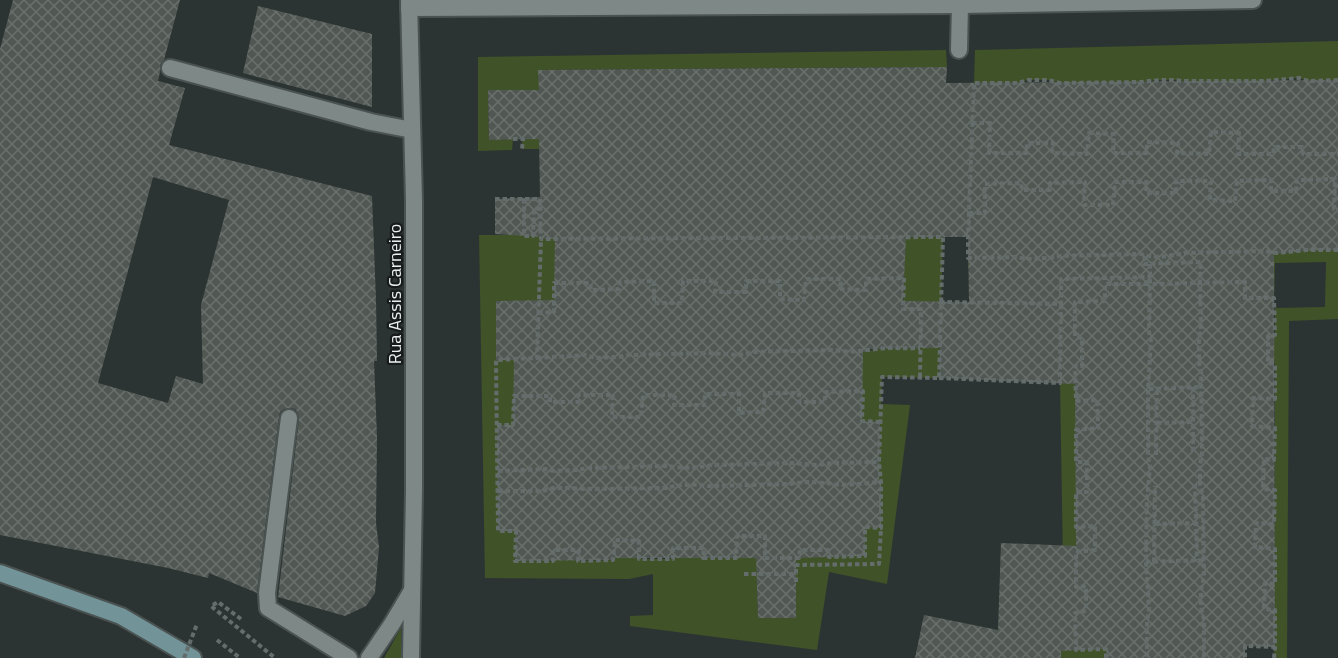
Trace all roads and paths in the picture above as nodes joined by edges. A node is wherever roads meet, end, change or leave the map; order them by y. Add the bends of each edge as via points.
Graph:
1 (1253, 0) edge
2 (721, 3) edge
3 (409, 4) edge
4 (960, 5) junction
5 (959, 50) dead end
6 (170, 68) dead end
7 (1338, 80) edge
8 (972, 123) junction
9 (412, 130) junction
10 (513, 140) dead end
11 (522, 149) dead end
12 (1338, 154) edge
13 (495, 199) dead end
14 (524, 199) junction
15 (540, 209) junction
16 (1338, 209) edge
17 (969, 213) junction
18 (541, 239) junction
19 (1338, 250) edge
20 (1145, 256) junction
21 (1150, 264) junction
22 (1150, 277) junction
23 (1200, 282) junction
24 (1150, 284) junction
25 (940, 302) junction
26 (1061, 304) junction
27 (538, 313) junction
28 (920, 348) junction
29 (537, 358) junction
30 (920, 378) junction
31 (939, 378) junction
32 (1193, 387) junction
33 (1202, 387) junction
34 (1157, 388) junction
35 (1148, 389) junction
36 (289, 418) dead end
37 (880, 422) junction
38 (1193, 422) junction
39 (1157, 423) junction
40 (497, 425) junction
41 (1193, 454) dead end
42 (1156, 455) dead end
43 (879, 462) junction
44 (498, 471) junction
45 (881, 482) junction
46 (1195, 484) dead end
47 (1155, 486) dead end
48 (498, 491) junction
49 (1196, 523) junction
50 (1155, 524) junction
51 (881, 528) junction
52 (1197, 560) junction
53 (1204, 560) junction
54 (1146, 562) junction
55 (1154, 562) junction
56 (0, 573) edge
57 (744, 574) dead end
58 (796, 574) junction
59 (796, 582) dead end
60 (413, 588) junction
61 (197, 624) dead end
62 (1275, 647) junction
63 (184, 658) edge
64 (193, 658) edge
65 (349, 658) edge
66 (369, 658) edge
67 (411, 658) edge
68 (1106, 658) edge
69 (1147, 658) edge
70 (1204, 658) edge
71 (1245, 658) edge
72 (1274, 658) edge

1 - 4 street
2 - 3 street
2 - 4 street
3 - 9 street, Rua Assis Carneiro
4 - 5 street
6 - 9 street
7 - 8 path via 974,83
8 - 12 path via 990,123 989,153 1027,153 1027,142 1053,143 1052,153 1087,154 1089,134 1114,135 1113,153 1147,153 1148,142 1178,143 1177,153 1209,154 1211,132 1239,133 1238,154 1273,154 1274,147 1302,147 1302,154
8 - 17 path
9 - 60 street, Rua Assis Carneiro
10 - 11 path via 523,139
13 - 14 path
14 - 15 path via 540,199
14 - 15 path via 524,236 533,236 534,208
15 - 18 path
16 - 17 path via 1334,209 1335,179 1297,180 1296,190 1270,191 1271,180 1237,181 1235,201 1210,200 1211,182 1176,181 1176,193 1146,193 1147,182 1115,182 1113,205 1084,204 1085,182 1050,183 1050,190 1022,190 1022,183 985,184 985,213
17 - 20 path via 968,258
18 - 25 path via 943,237
18 - 27 path
19 - 20 path
20 - 21 path via 1144,264
21 - 22 path
21 - 23 path via 1201,262
22 - 24 path
22 - 26 path via 1061,279
23 - 24 path
23 - 33 path
23 - 62 path via 1245,282 1245,298 1274,298 1275,335 1268,336 1268,363 1275,364 1275,399 1253,398 1252,426 1275,428 1274,460 1264,459 1263,489 1275,490 1274,524 1256,523 1255,547 1275,549 1275,584 1265,583 1264,609 1275,610
24 - 35 path
24 - 68 path via 1105,284 1105,301 1076,302 1076,337 1082,338 1082,366 1075,366 1076,401 1097,400 1098,428 1076,430 1076,462 1087,462 1087,492 1076,492 1076,527 1095,526 1095,550 1076,552 1076,587 1086,586 1086,611 1076,613 1076,650 1106,649
25 - 26 path
25 - 31 path
26 - 31 path via 1060,383
27 - 28 path via 554,312 554,283 590,283 591,290 619,289 620,282 654,281 654,303 682,303 683,281 716,281 715,292 746,292 746,280 780,281 780,299 804,300 806,279 840,279 840,289 866,290 866,279 904,278 903,309 921,309
27 - 29 path
28 - 29 path
28 - 30 path
29 - 40 path via 496,360
30 - 31 path
30 - 37 path via 882,377
32 - 33 path
32 - 34 path
32 - 38 path
33 - 53 path via 1200,484
34 - 35 path
34 - 39 path
35 - 54 path
36 - 65 street via 268,608
37 - 40 path via 862,421 863,391 825,392 825,402 798,402 800,393 765,393 763,412 738,412 739,394 705,394 704,405 674,405 675,394 643,395 641,417 612,417 613,395 578,395 578,402 550,402 550,396 514,396 513,425
37 - 43 path
38 - 39 path
38 - 41 path
39 - 42 path
40 - 44 path
43 - 44 path
43 - 45 path
44 - 48 path
45 - 48 path
45 - 51 path
46 - 49 path
47 - 50 path
48 - 51 path via 498,531 516,531 515,561 553,561 553,550 579,550 578,561 613,560 615,540 639,541 639,559 673,559 673,548 704,548 703,558 735,558 737,536 765,536 765,558 799,558 800,550 828,550 829,557 864,556 866,527
49 - 50 path
49 - 52 path
50 - 55 path
51 - 58 path via 879,564 796,565
52 - 53 path
52 - 55 path
53 - 70 path
54 - 55 path
54 - 69 path
56 - 64 main road via 121,616
57 - 58 path
58 - 59 path
60 - 66 street, Rua Assis Carneiro
60 - 67 street, Rua Assis Carneiro
61 - 63 path, bridge
62 - 71 path via 1245,646
62 - 72 path

